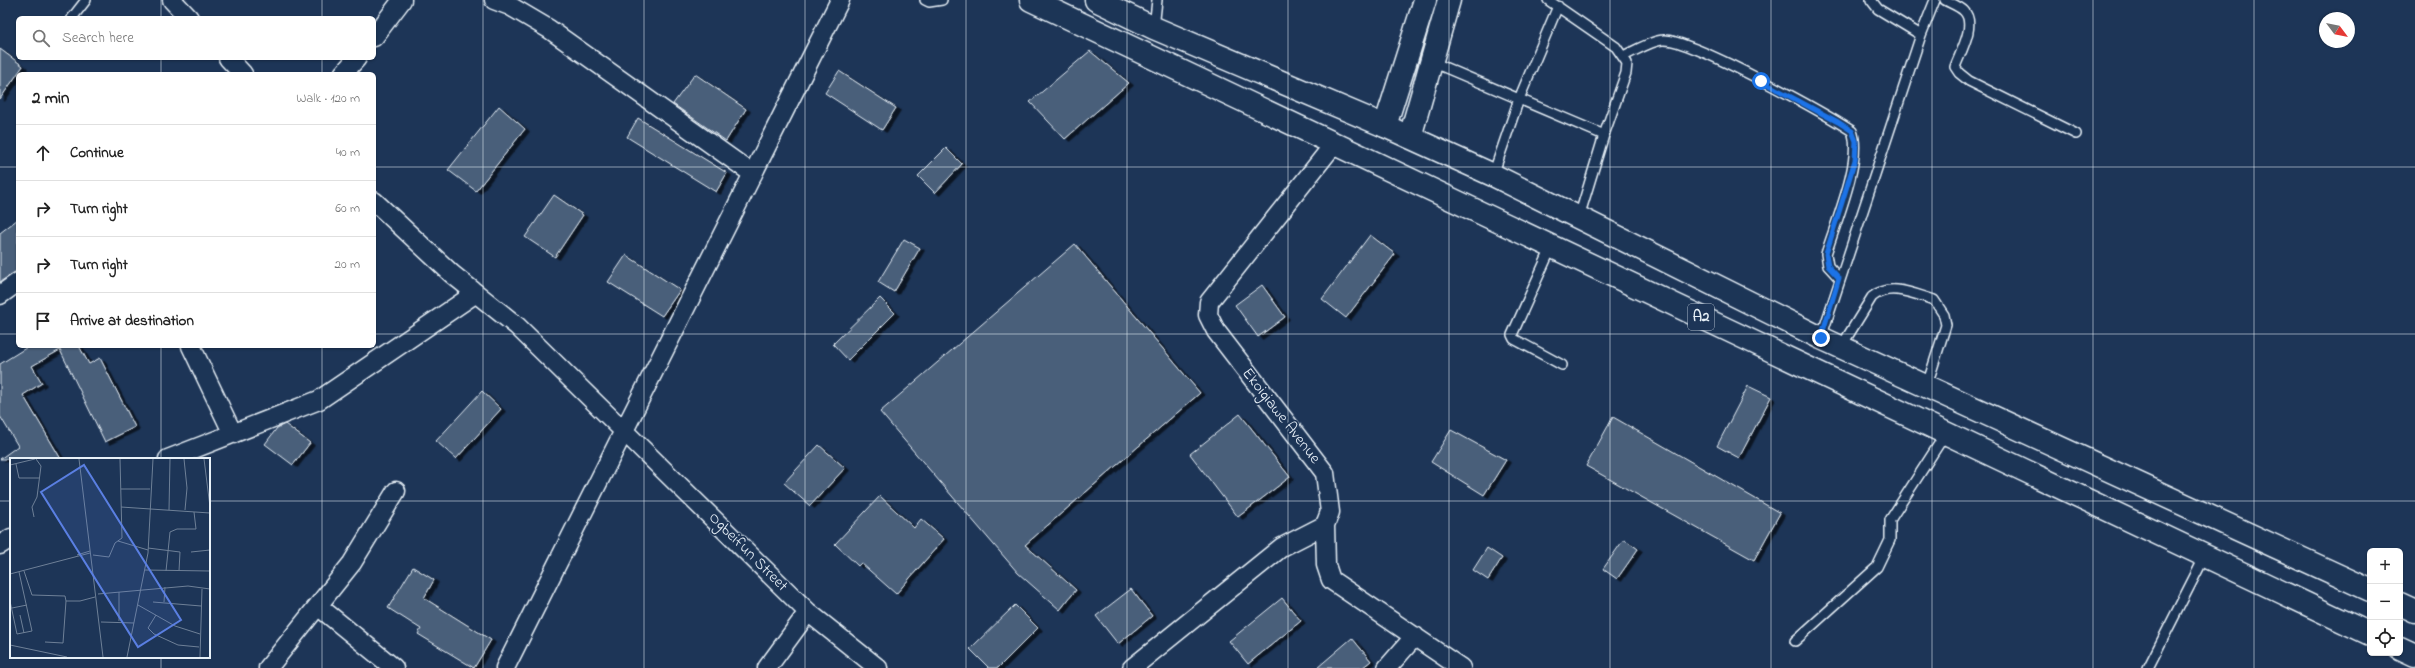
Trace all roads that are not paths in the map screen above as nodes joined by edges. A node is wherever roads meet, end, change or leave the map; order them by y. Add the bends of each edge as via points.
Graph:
1 (86, 0) edge
2 (172, 0) edge
3 (402, 0) edge
4 (494, 0) edge
5 (840, 0) edge
6 (925, 0) edge
7 (942, 0) edge
8 (1031, 0) edge
9 (1096, 0) edge
10 (1157, 0) edge
11 (1425, 0) edge
12 (1449, 0) edge
13 (1548, 0) edge
14 (1871, 0) edge
15 (1935, 0) edge
16 (1945, 0) edge
17 (1558, 6) junction
18 (74, 16) edge
19 (188, 16) edge
20 (1154, 28) junction
21 (376, 34) edge
22 (1921, 34) junction
23 (1624, 56) junction
24 (230, 60) edge
25 (355, 60) edge
26 (1432, 62) junction
27 (241, 72) edge
28 (345, 72) edge
29 (1519, 99) junction
30 (1385, 126) junction
31 (2076, 134) dead end
32 (1604, 135) junction
33 (1410, 137) junction
34 (1334, 144) junction
35 (753, 174) junction
36 (1493, 175) junction
37 (376, 203) edge
38 (1579, 217) junction
39 (1552, 246) junction
40 (1839, 278) junction
41 (16, 283) edge
42 (476, 293) junction
43 (0, 295) edge
44 (1821, 338) junction
45 (1841, 347) junction
46 (192, 348) edge
47 (1562, 365) dead end
48 (1927, 385) junction
49 (624, 430) junction
50 (1946, 433) junction
51 (233, 434) junction
52 (171, 458) edge
53 (396, 492) dead end
54 (1325, 525) junction
55 (10, 539) edge
56 (0, 545) edge
57 (2205, 556) junction
58 (2367, 589) edge
59 (318, 606) junction
60 (808, 612) junction
61 (2367, 633) edge
62 (1414, 636) junction
63 (1795, 641) dead end
64 (2403, 650) edge
65 (2415, 656) edge
66 (268, 668) edge
67 (394, 668) edge
68 (504, 668) edge
69 (767, 668) edge
70 (878, 668) edge
71 (1132, 668) edge
72 (1387, 668) edge
73 (1461, 668) edge
74 (2148, 668) edge

1 - 18 lane
2 - 19 street
3 - 21 street
4 - 35 street via 510,6 549,29
5 - 35 street
6 - 7 lane
8 - 34 main road, A2
9 - 20 main road, A2
10 - 20 lane
11 - 30 main road
12 - 26 main road
13 - 17 lane
14 - 22 lane via 1878,9
15 - 22 lane
16 - 31 lane via 1964,11 1968,19 1969,27 1955,67 1959,73 1969,81
17 - 23 lane via 1616,47
17 - 29 lane
20 - 30 main road, A2
22 - 40 lane
23 - 32 lane via 1627,62 1626,73
23 - 40 lane via 1663,40 1686,45 1761,81 1852,131 1856,141 1855,160 1826,254 1828,266
24 - 27 street
25 - 28 street
26 - 29 lane
26 - 33 main road
29 - 32 lane
29 - 36 lane
30 - 33 main road, A2
32 - 38 lane
33 - 36 main road, A2
34 - 39 main road, A2
34 - 54 street, Ekoigiawe Avenue via 1209,302 1208,315 1216,332 1325,473 1330,512
35 - 49 street
36 - 38 main road, A2
37 - 42 street, Ogbeifun Street
38 - 44 main road, A2
39 - 47 lane via 1512,335 1514,339
39 - 50 main road, A2
40 - 44 lane
41 - 43 street
42 - 49 street, Ogbeifun Street via 517,326
42 - 51 street via 319,400
44 - 45 main road, A2
45 - 48 main road, A2
45 - 48 lane via 1872,297 1879,291 1892,289 1934,300 1944,315 1946,324
46 - 51 street
48 - 58 main road, A2
49 - 60 street, Ogbeifun Street
49 - 68 street
50 - 57 main road, A2
50 - 63 lane via 1890,520 1890,540 1877,567
51 - 52 street
53 - 59 street via 352,563
54 - 62 street, Ekoigiawe Avenue via 1326,565 1331,580
54 - 71 street via 1282,547
55 - 56 street
57 - 61 main road, A2
57 - 74 lane
59 - 66 street
59 - 67 street
60 - 69 street
60 - 70 street, Ogbeifun Street
62 - 72 street
62 - 73 street, Ekoigiawe Avenue
64 - 65 main road

